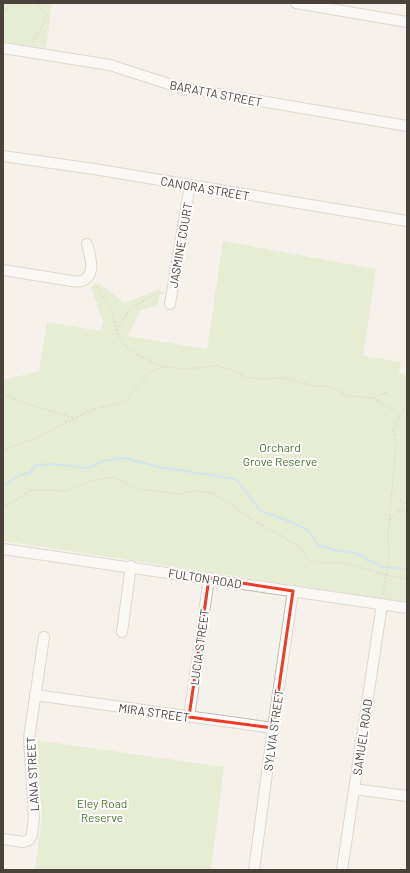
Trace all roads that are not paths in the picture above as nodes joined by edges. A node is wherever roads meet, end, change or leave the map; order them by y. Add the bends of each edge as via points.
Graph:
1 (296, 3) edge
2 (407, 22) edge
3 (3, 48) edge
4 (407, 126) edge
5 (3, 156) edge
6 (190, 185) junction
7 (407, 222) edge
8 (88, 244) dead end
9 (3, 270) edge
10 (170, 304) dead end
11 (3, 549) edge
12 (131, 566) junction
13 (209, 578) junction
14 (293, 591) junction
15 (382, 604) junction
16 (407, 608) edge
17 (122, 632) dead end
18 (44, 637) dead end
19 (35, 695) junction
20 (188, 717) junction
21 (273, 728) junction
22 (354, 789) junction
23 (407, 796) edge
24 (3, 839) edge
25 (254, 870) edge
26 (342, 870) edge

1 - 2 street
3 - 4 street, BARATTA STREET via 110,65 178,87
5 - 6 street, CANORA STREET
6 - 7 street, CANORA STREET
6 - 10 street, JASMINE COURT
8 - 9 street via 91,270 82,281
11 - 12 street, FULTON ROAD
12 - 13 street, FULTON ROAD
12 - 17 street
13 - 14 street, FULTON ROAD
13 - 20 street, LUCIA STREET
14 - 15 street, FULTON ROAD
14 - 21 street, SYLVIA STREET
15 - 16 street, FULTON ROAD
15 - 22 street, SAMUEL ROAD
18 - 19 street, LANA STREET
19 - 20 street, MIRA STREET
19 - 24 street, LANA STREET via 29,738 34,816 32,835 29,840 23,842
20 - 21 street, MIRA STREET
21 - 25 street, SYLVIA STREET
22 - 23 street
22 - 26 street, SAMUEL ROAD

